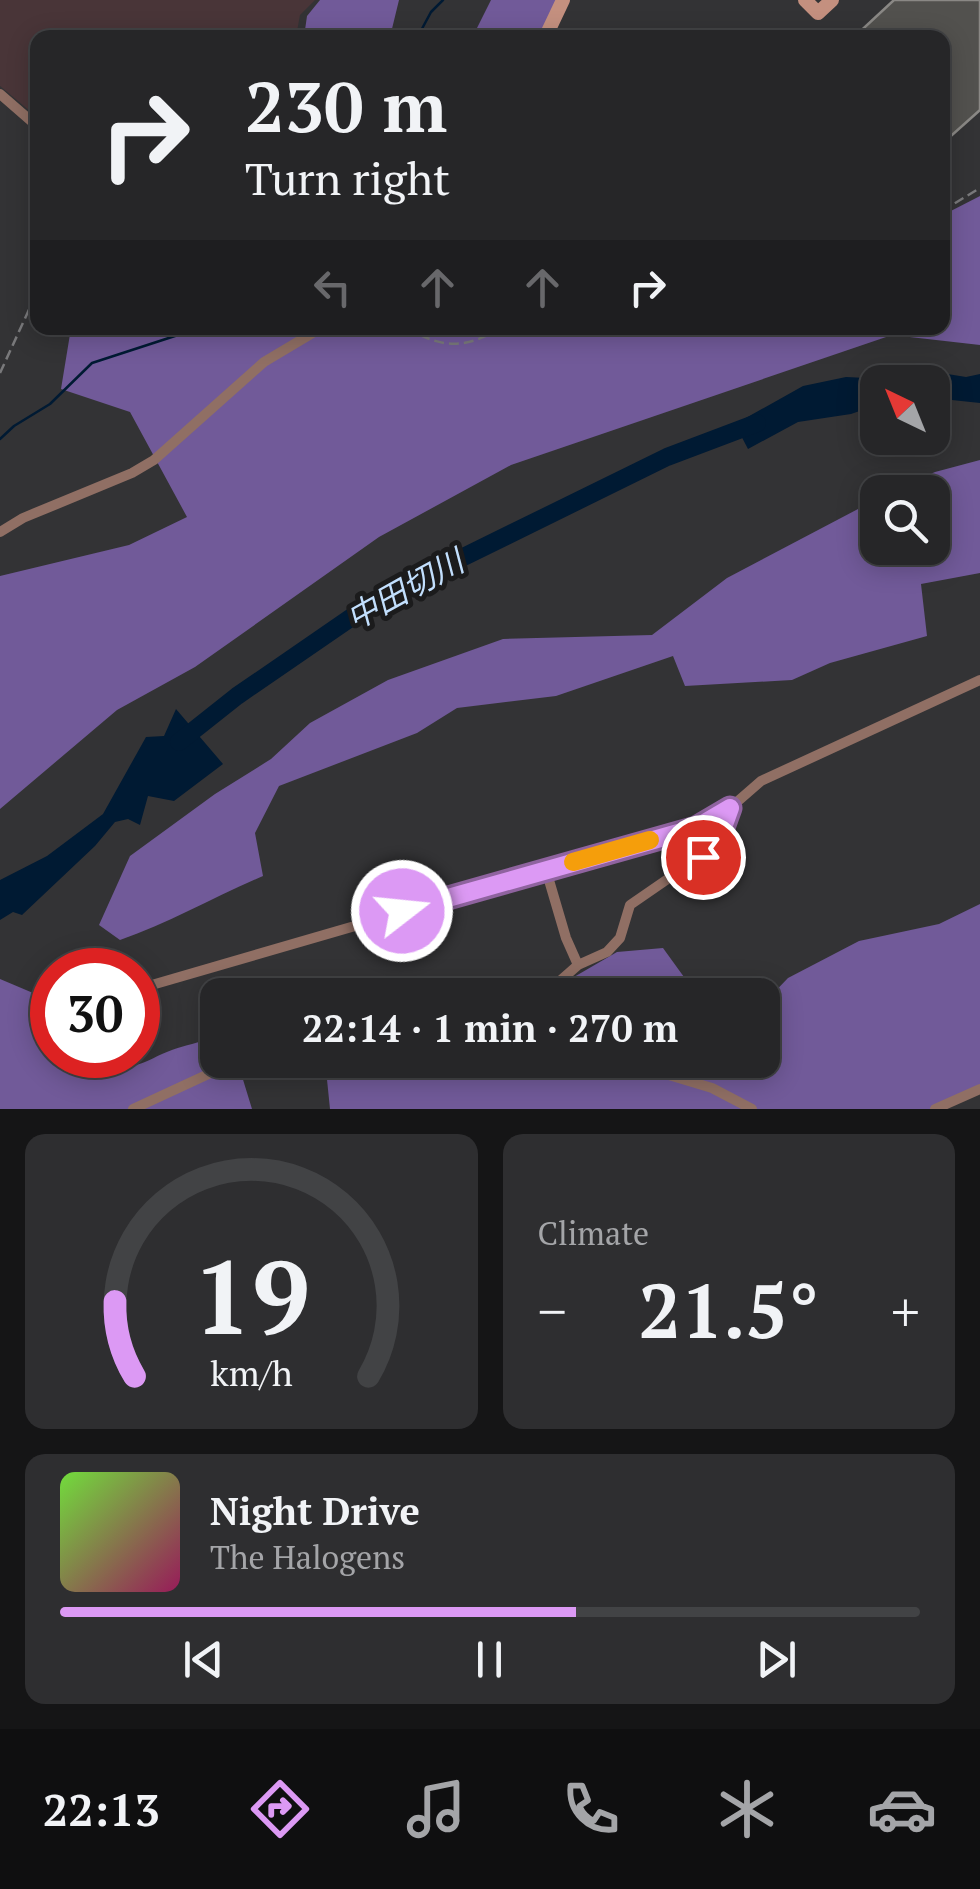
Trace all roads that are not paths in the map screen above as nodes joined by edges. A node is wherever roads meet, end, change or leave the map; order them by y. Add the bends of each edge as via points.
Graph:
1 (563, 0) edge
2 (805, 0) edge
3 (832, 0) edge
4 (549, 30) edge
5 (0, 94) edge
6 (30, 119) edge
7 (309, 335) edge
8 (0, 532) edge
9 (980, 680) edge
10 (730, 808) junction
11 (546, 870) junction
12 (578, 965) junction
13 (563, 978) edge
14 (160, 983) edge
15 (200, 1078) edge
16 (679, 1078) edge
17 (980, 1089) edge
18 (133, 1109) edge
19 (752, 1109) edge
20 (935, 1109) edge

1 - 4 street
2 - 3 street via 818,13
5 - 6 street
7 - 8 street via 264,362 154,460
9 - 10 street via 761,781
10 - 11 street via 696,828
10 - 12 street via 717,844 630,905 620,938
11 - 12 street
11 - 14 street
12 - 13 street
15 - 18 street
16 - 19 street
17 - 20 street

